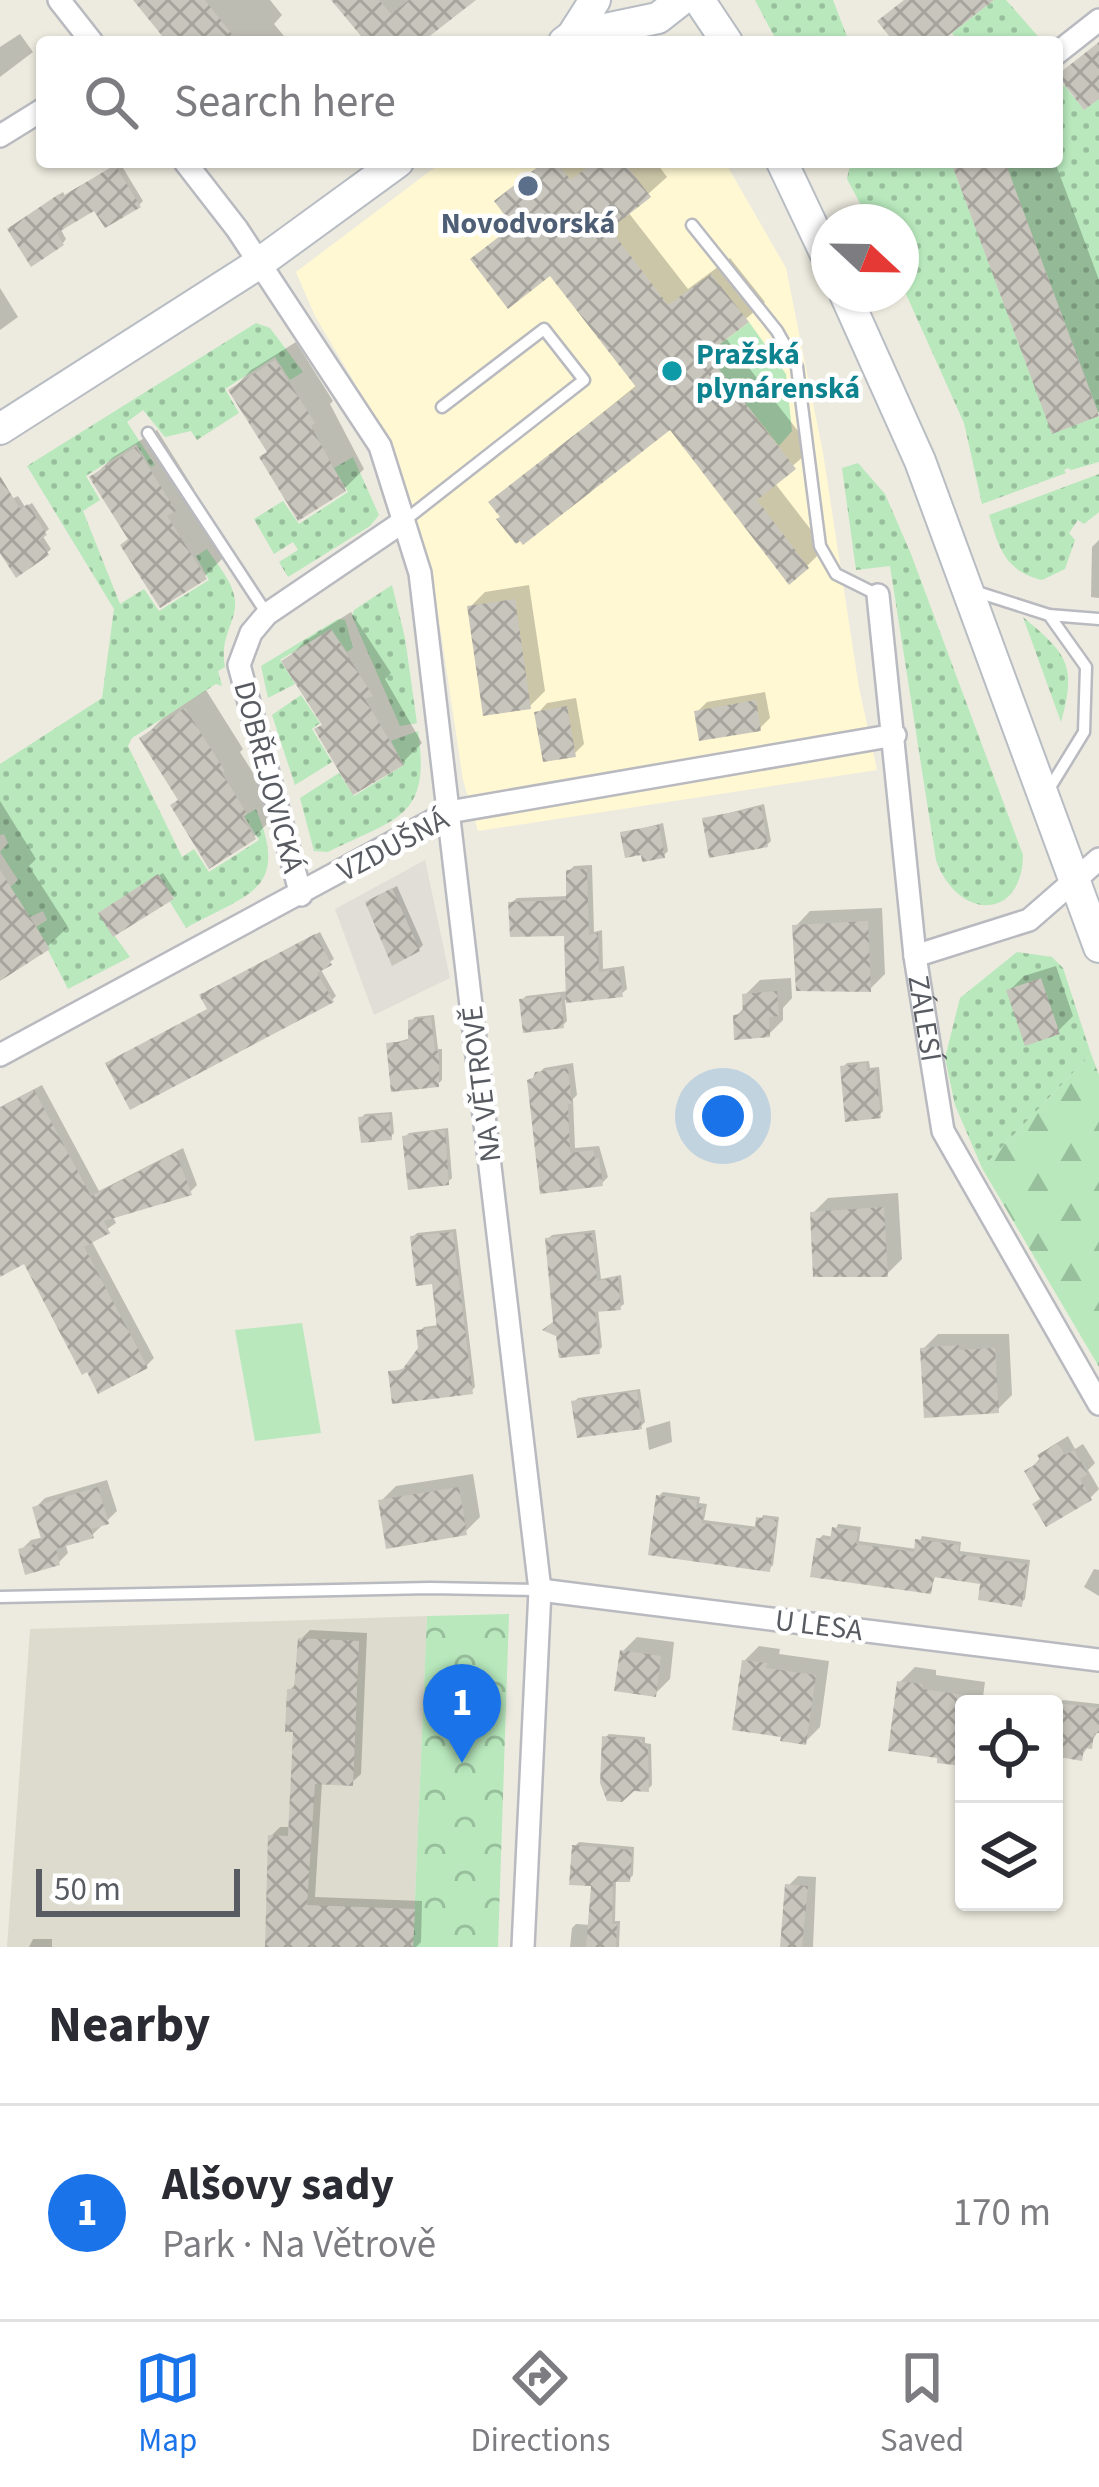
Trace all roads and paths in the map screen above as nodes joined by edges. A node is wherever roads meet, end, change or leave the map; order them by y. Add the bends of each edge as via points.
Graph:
1 (59, 0) edge
2 (595, 0) edge
3 (699, 0) edge
4 (664, 15) edge
5 (1099, 20) edge
6 (87, 36) edge
7 (570, 36) edge
8 (580, 36) edge
9 (723, 36) edge
10 (1063, 48) edge
11 (36, 114) edge
12 (0, 136) edge
13 (188, 168) edge
14 (390, 168) edge
15 (790, 168) edge
16 (811, 218) edge
17 (692, 225) dead end
18 (258, 264) junction
19 (852, 312) edge
20 (442, 407) dead end
21 (0, 429) edge
22 (148, 433) dead end
23 (401, 523) junction
24 (964, 587) junction
25 (878, 595) joint
26 (267, 614) junction
27 (1049, 615) junction
28 (1099, 619) edge
29 (1099, 724) edge
30 (1084, 733) junction
31 (895, 736) junction
32 (1043, 796) junction
33 (449, 812) junction
34 (1099, 859) edge
35 (1073, 878) junction
36 (301, 895) junction
37 (1099, 947) edge
38 (915, 956) junction
39 (0, 1055) edge
40 (1099, 1404) edge
41 (540, 1590) junction
42 (0, 1597) edge
43 (1099, 1660) edge
44 (523, 1947) edge

1 - 6 street
2 - 7 main road
3 - 9 main road
4 - 8 main road
5 - 10 street
11 - 12 street
13 - 18 street, NA VĚTROVĚ
14 - 18 main road
15 - 16 main road
17 - 25 lane via 796,368 820,546 836,574
18 - 21 main road
18 - 23 street, NA VĚTROVĚ via 380,446
19 - 24 main road via 906,427
20 - 23 lane via 544,329 584,380
22 - 26 lane
23 - 26 street, DOBŘEJOVICKÁ
23 - 33 street, NA VĚTROVĚ via 420,573
24 - 27 lane
24 - 32 main road
25 - 31 street, ZÁLESÍ
26 - 36 street, DOBŘEJOVICKÁ via 239,665
27 - 28 lane
27 - 30 lane via 1086,668
29 - 30 lane
30 - 32 lane
31 - 33 street, VZDUŠNÁ
31 - 38 street, ZÁLESÍ
32 - 35 main road
33 - 36 street, VZDUŠNÁ
33 - 41 street, NA VĚTROVĚ
34 - 35 street
35 - 37 main road
35 - 38 street via 1029,920
36 - 39 street, VZDUŠNÁ
38 - 40 street, ZÁLESÍ via 943,1131
41 - 42 lane
41 - 43 street, U LESA
41 - 44 street, NA VĚTROVĚ

